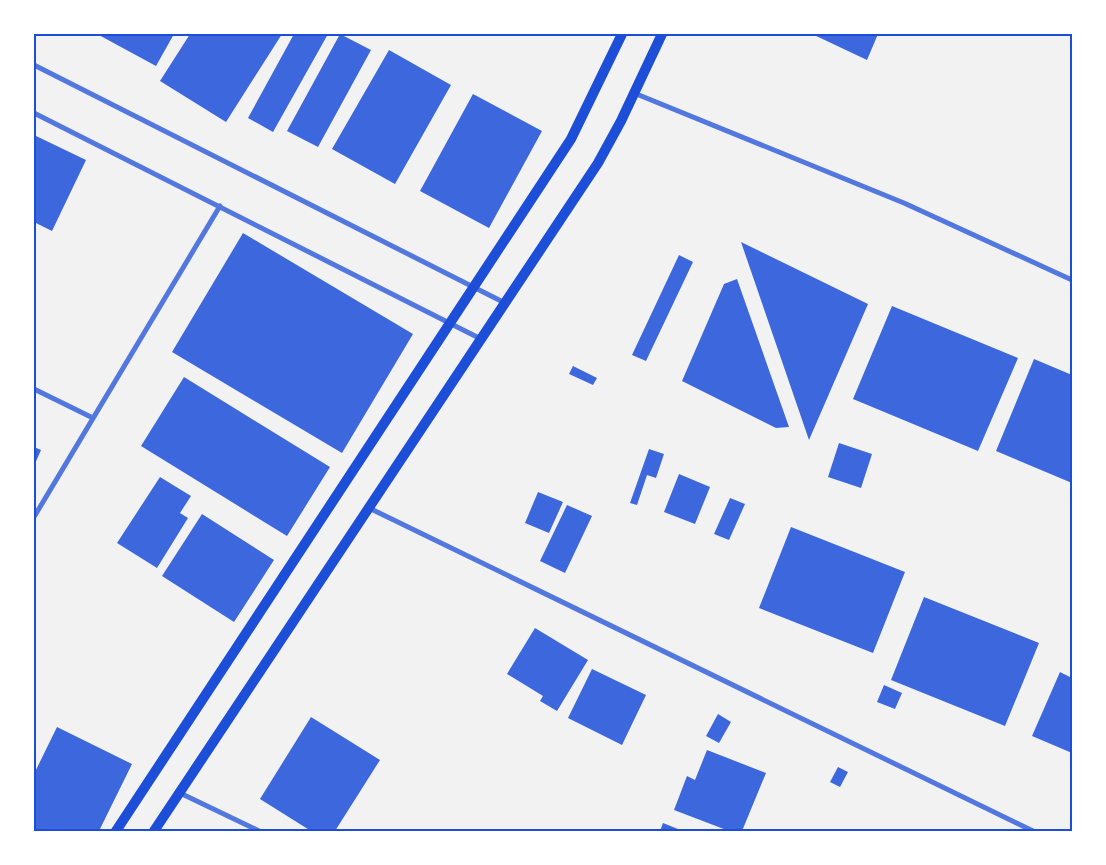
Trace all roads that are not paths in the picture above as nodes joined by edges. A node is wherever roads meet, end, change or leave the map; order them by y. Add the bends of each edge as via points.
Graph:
1 (622, 34) edge
2 (662, 34) edge
3 (34, 65) edge
4 (634, 94) junction
5 (34, 113) edge
6 (220, 206) junction
7 (1072, 280) edge
8 (474, 288) junction
9 (505, 303) junction
10 (450, 325) junction
11 (481, 339) junction
12 (34, 389) edge
13 (93, 418) junction
14 (369, 508) junction
15 (34, 517) edge
16 (180, 793) junction
17 (116, 831) edge
18 (154, 831) edge
19 (259, 831) edge
20 (1033, 831) edge

1 - 8 main road via 570,139
2 - 4 main road
3 - 8 street
4 - 7 street via 904,203
4 - 9 main road via 598,163
5 - 6 street
6 - 10 street
6 - 13 street
8 - 9 street
8 - 10 main road
9 - 11 main road
10 - 11 street
10 - 17 main road
11 - 14 main road
12 - 13 street
13 - 15 street
14 - 16 main road
14 - 20 street
16 - 18 main road
16 - 19 street

